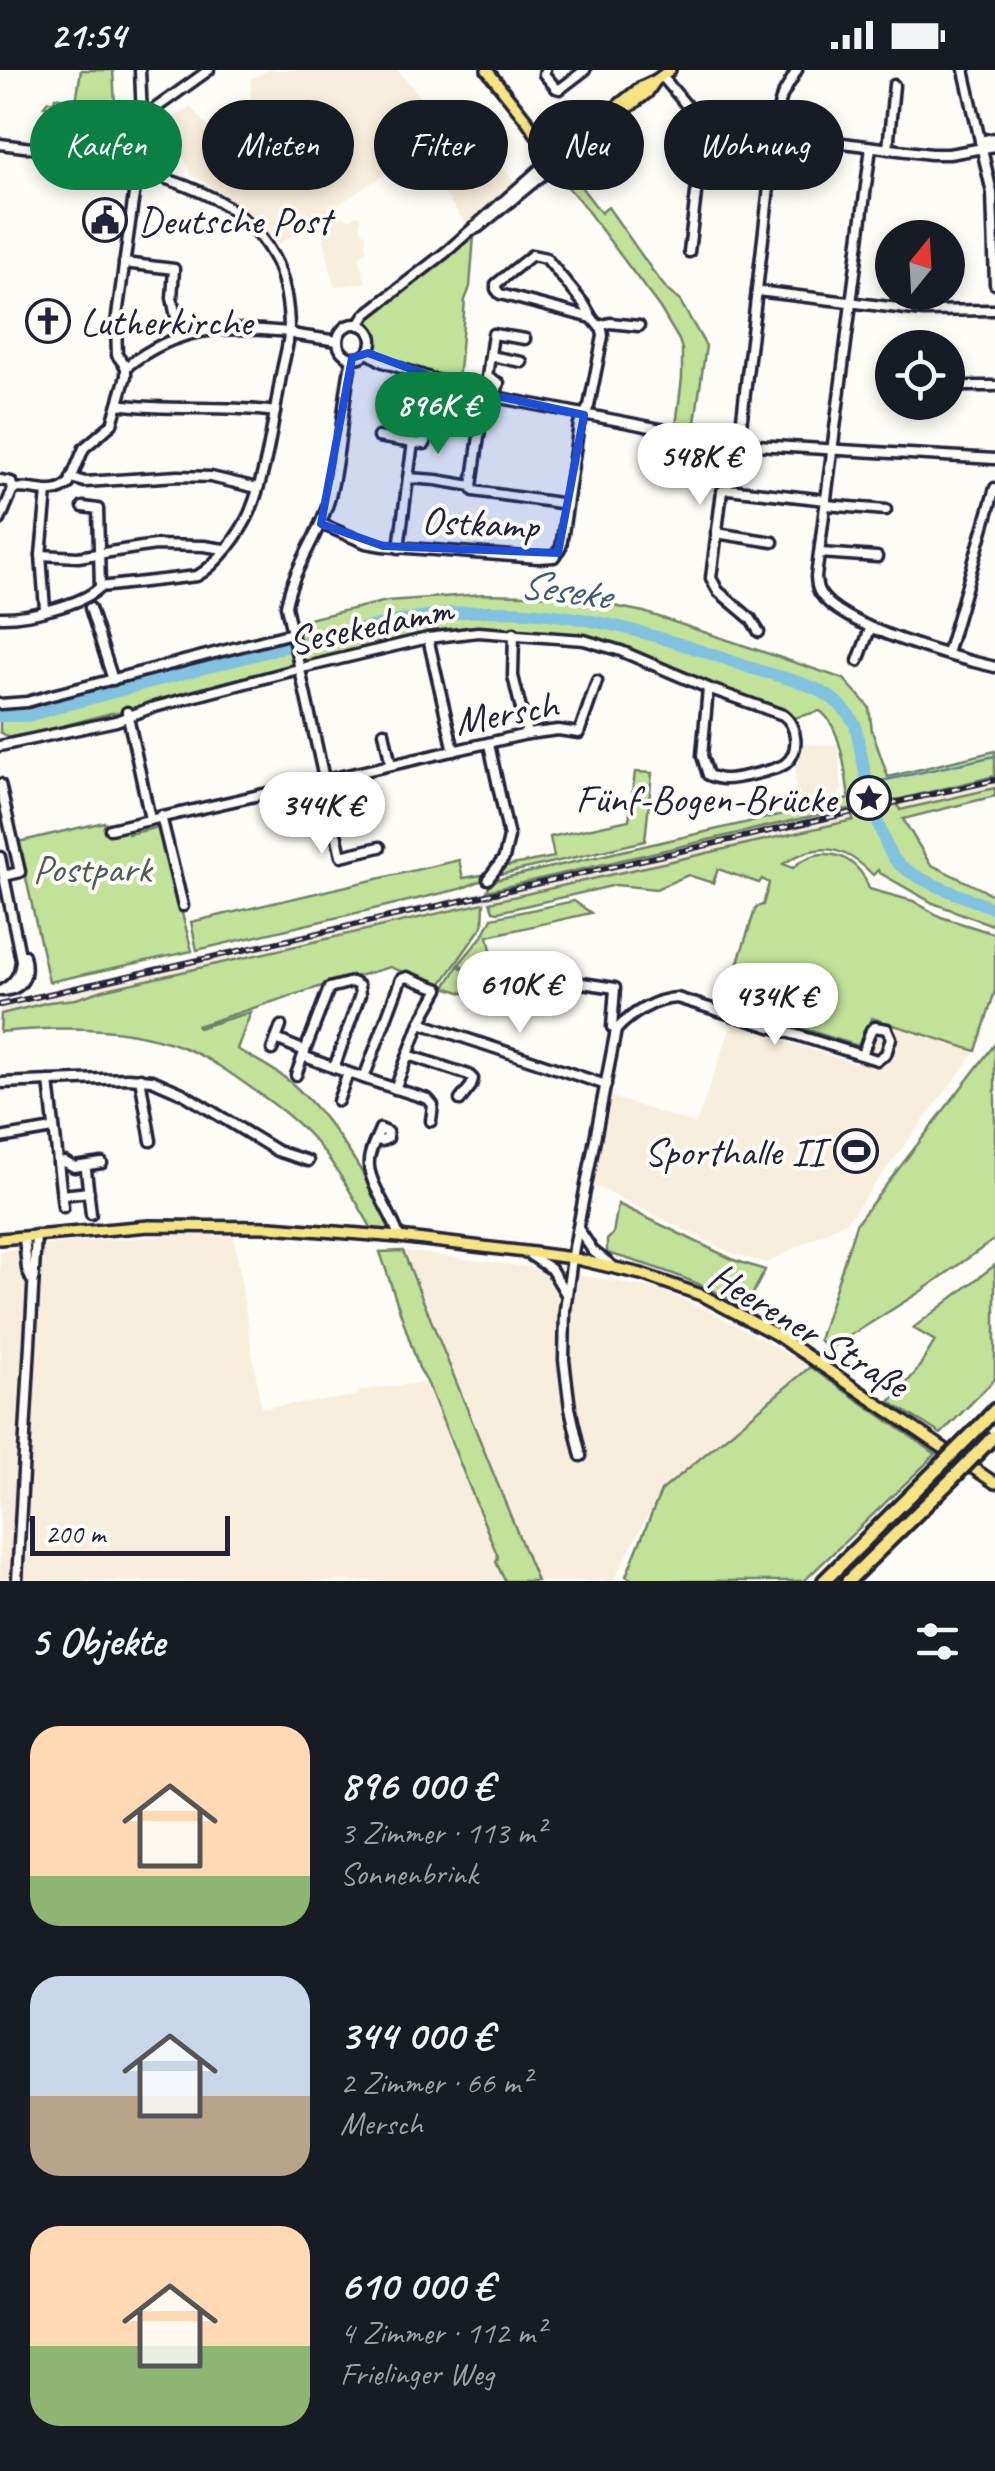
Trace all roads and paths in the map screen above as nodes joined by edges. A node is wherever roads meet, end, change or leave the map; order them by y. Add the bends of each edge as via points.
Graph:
1 (140, 70) edge
2 (209, 70) edge
3 (487, 70) edge
4 (545, 70) edge
5 (585, 70) edge
6 (797, 70) edge
7 (964, 70) edge
8 (663, 75) edge
9 (894, 85) dead end
10 (141, 100) edge
11 (167, 100) edge
12 (625, 100) edge
13 (638, 100) edge
14 (682, 100) edge
15 (781, 100) edge
16 (528, 122) edge
17 (995, 138) edge
18 (0, 144) edge
19 (844, 144) edge
20 (981, 145) junction
21 (995, 146) edge
22 (871, 147) junction
23 (30, 148) edge
24 (888, 150) junction
25 (528, 180) edge
26 (182, 183) edge
27 (135, 190) edge
28 (697, 190) edge
29 (768, 190) edge
30 (995, 246) edge
31 (689, 252) dead end
32 (124, 263) junction
33 (995, 284) edge
34 (756, 290) junction
35 (853, 301) junction
36 (995, 310) edge
37 (595, 322) junction
38 (359, 325) junction
39 (639, 326) dead end
40 (290, 332) junction
41 (180, 336) junction
42 (525, 340) dead end
43 (338, 341) junction
44 (368, 353) junction
45 (490, 356) junction
46 (352, 358) junction
47 (522, 362) dead end
48 (126, 366) junction
49 (965, 386) edge
50 (995, 386) edge
51 (484, 394) junction
52 (496, 397) junction
53 (118, 404) junction
54 (275, 412) junction
55 (584, 416) junction
56 (427, 427) dead end
57 (378, 438) dead end
58 (412, 443) junction
59 (739, 444) junction
60 (833, 450) junction
61 (995, 459) edge
62 (71, 478) junction
63 (408, 478) junction
64 (0, 480) edge
65 (12, 486) junction
66 (472, 486) junction
67 (257, 488) junction
68 (995, 488) edge
69 (48, 492) junction
70 (826, 502) junction
71 (567, 504) junction
72 (84, 507) dead end
73 (886, 510) dead end
74 (0, 520) edge
75 (990, 523) edge
76 (321, 524) junction
77 (716, 533) junction
78 (773, 542) dead end
79 (399, 548) junction
80 (224, 550) junction
81 (99, 553) junction
82 (820, 553) junction
83 (40, 555) junction
84 (877, 557) dead end
85 (100, 588) junction
86 (90, 608) dead end
87 (46, 609) junction
88 (0, 618) edge
89 (870, 628) junction
90 (759, 632) dead end
91 (514, 633) junction
92 (292, 636) junction
93 (428, 638) junction
94 (948, 654) junction
95 (858, 661) dead end
96 (995, 667) edge
97 (300, 668) junction
98 (113, 680) junction
99 (597, 681) dead end
100 (708, 688) junction
101 (0, 704) edge
102 (127, 714) junction
103 (384, 732) dead end
104 (527, 734) junction
105 (0, 743) edge
106 (489, 744) junction
107 (454, 751) junction
108 (392, 765) junction
109 (324, 782) junction
110 (0, 784) edge
111 (161, 816) junction
112 (150, 819) junction
113 (110, 828) dead end
114 (380, 847) dead end
115 (0, 858) edge
116 (4, 876) junction
117 (488, 879) dead end
118 (183, 906) dead end
119 (569, 979) dead end
120 (0, 991) edge
121 (420, 1023) junction
122 (281, 1026) dead end
123 (616, 1030) junction
124 (276, 1040) junction
125 (272, 1050) dead end
126 (304, 1053) junction
127 (408, 1055) junction
128 (862, 1055) junction
129 (334, 1068) junction
130 (348, 1073) junction
131 (296, 1075) dead end
132 (140, 1078) junction
133 (364, 1078) junction
134 (49, 1081) junction
135 (0, 1083) edge
136 (606, 1084) junction
137 (395, 1088) junction
138 (460, 1100) dead end
139 (338, 1101) dead end
140 (431, 1121) dead end
141 (53, 1129) junction
142 (0, 1138) edge
143 (376, 1140) dead end
144 (151, 1141) dead end
145 (308, 1161) dead end
146 (58, 1163) junction
147 (102, 1163) dead end
148 (86, 1170) dead end
149 (88, 1192) junction
150 (62, 1195) junction
151 (64, 1207) dead end
152 (91, 1214) dead end
153 (578, 1228) junction
154 (24, 1236) junction
155 (36, 1236) junction
156 (399, 1237) junction
157 (0, 1239) edge
158 (525, 1252) junction
159 (572, 1258) junction
160 (612, 1267) junction
161 (33, 1284) junction
162 (566, 1294) junction
163 (995, 1410) edge
164 (994, 1435) edge
165 (581, 1456) dead end
166 (995, 1483) edge
167 (16, 1581) edge
168 (824, 1581) edge
169 (848, 1581) edge

1 - 10 street
2 - 11 street
3 - 16 main road
4 - 5 street via 560,89
6 - 15 street
7 - 20 street
8 - 12 main road
8 - 13 main road
8 - 14 street
9 - 24 street
17 - 20 street
18 - 23 street
19 - 22 street
20 - 21 street
20 - 24 street via 949,154
20 - 30 street
22 - 24 street
22 - 35 street
25 - 38 street
26 - 40 street via 212,196 260,238 280,270
27 - 32 street
28 - 31 street
29 - 34 street
30 - 33 street
32 - 41 street via 174,268
32 - 48 street via 116,335
34 - 35 street
34 - 59 street
35 - 36 street via 923,311
35 - 60 street
37 - 37 street via 506,296 496,284 532,255 546,258
37 - 39 street
37 - 55 street, Ostkamp via 604,336
38 - 43 street via 345,328
38 - 44 street via 372,336
40 - 41 street
40 - 43 street
40 - 54 street
41 - 48 street
42 - 45 street via 493,334
43 - 46 street
44 - 46 street
44 - 51 street
45 - 47 street
45 - 52 street via 487,377 499,382
46 - 76 street
48 - 53 street
49 - 50 street
51 - 52 street
51 - 66 street
52 - 55 street
53 - 54 street
53 - 62 street via 109,428 81,454
54 - 67 street
55 - 59 street
55 - 71 street, Ostkamp
56 - 58 street via 425,444
57 - 58 street
58 - 63 street
59 - 60 street
60 - 61 street
60 - 70 street
62 - 67 street via 211,477
62 - 69 street
63 - 66 street
63 - 79 street
64 - 65 street
65 - 69 street
65 - 74 street
66 - 71 street
67 - 80 street
68 - 75 street
69 - 83 street
70 - 73 street
70 - 77 street via 728,489 722,491
70 - 82 street
71 - 79 street, Ostkamp via 561,547 550,559
72 - 81 street via 98,509
75 - 94 street
76 - 79 street, Ostkamp
76 - 92 street via 288,595
77 - 78 street
77 - 90 street via 714,585
80 - 81 street via 180,545
80 - 85 street via 196,576
81 - 83 street
81 - 85 street
82 - 84 street
82 - 89 street via 816,578 822,596
83 - 87 street
85 - 87 street
86 - 98 street
87 - 88 street
89 - 94 street
89 - 95 street
91 - 93 street, Sesekedamm
91 - 100 street, Sesekedamm via 621,650
91 - 104 street via 513,676
92 - 97 street
92 - 98 street
93 - 97 street, Sesekedamm
93 - 107 street
94 - 96 street
97 - 102 street, Sesekedamm
97 - 109 street
98 - 101 street
99 - 104 street, Mersch via 579,732
100 - 100 street, Sesekedamm via 702,756 708,774 726,780 790,758 795,731 788,718
102 - 105 street, Sesekedamm
102 - 112 street
103 - 108 street
104 - 106 street, Mersch
106 - 107 street, Mersch
106 - 117 street via 509,837
107 - 108 street, Mersch
108 - 109 street, Mersch
109 - 111 street, Mersch
109 - 114 street via 341,856
110 - 116 street via 20,872
111 - 112 street, Mersch
111 - 118 street
112 - 113 street, Mersch
115 - 116 street
116 - 120 street via 27,968 18,987
119 - 123 street via 615,988
121 - 127 street
121 - 133 street via 439,988 403,977
121 - 136 street
122 - 124 street
123 - 128 street via 660,1001 677,998
123 - 136 street
124 - 125 street
124 - 126 street
126 - 129 street
126 - 129 street via 329,988 356,983 360,995
126 - 131 street
127 - 137 street
127 - 138 street via 469,1075 472,1086
128 - 128 street via 882,1058 891,1038 886,1029 871,1030
129 - 130 street
130 - 133 street
130 - 139 street
132 - 134 street
132 - 144 street
132 - 145 street via 182,1093 277,1151
133 - 137 street
134 - 135 street
134 - 141 street
136 - 153 street
137 - 140 street via 428,1098
141 - 142 street
141 - 146 street
143 - 156 street via 369,1172
146 - 147 street
146 - 150 street
148 - 149 street
149 - 150 street
149 - 152 street
150 - 151 street
153 - 159 street
153 - 160 street
154 - 155 main road, Heerener Straße
154 - 157 main road, Heerener Straße
154 - 161 street
155 - 156 main road, Heerener Straße via 225,1226
155 - 161 street
156 - 158 main road, Heerener Straße
158 - 159 main road, Heerener Straße
158 - 162 street via 552,1269
159 - 160 main road, Heerener Straße
159 - 162 street
160 - 166 main road, Heerener Straße via 735,1311
161 - 167 street
162 - 165 street via 564,1360
163 - 168 highway, bridge
164 - 169 highway, bridge

